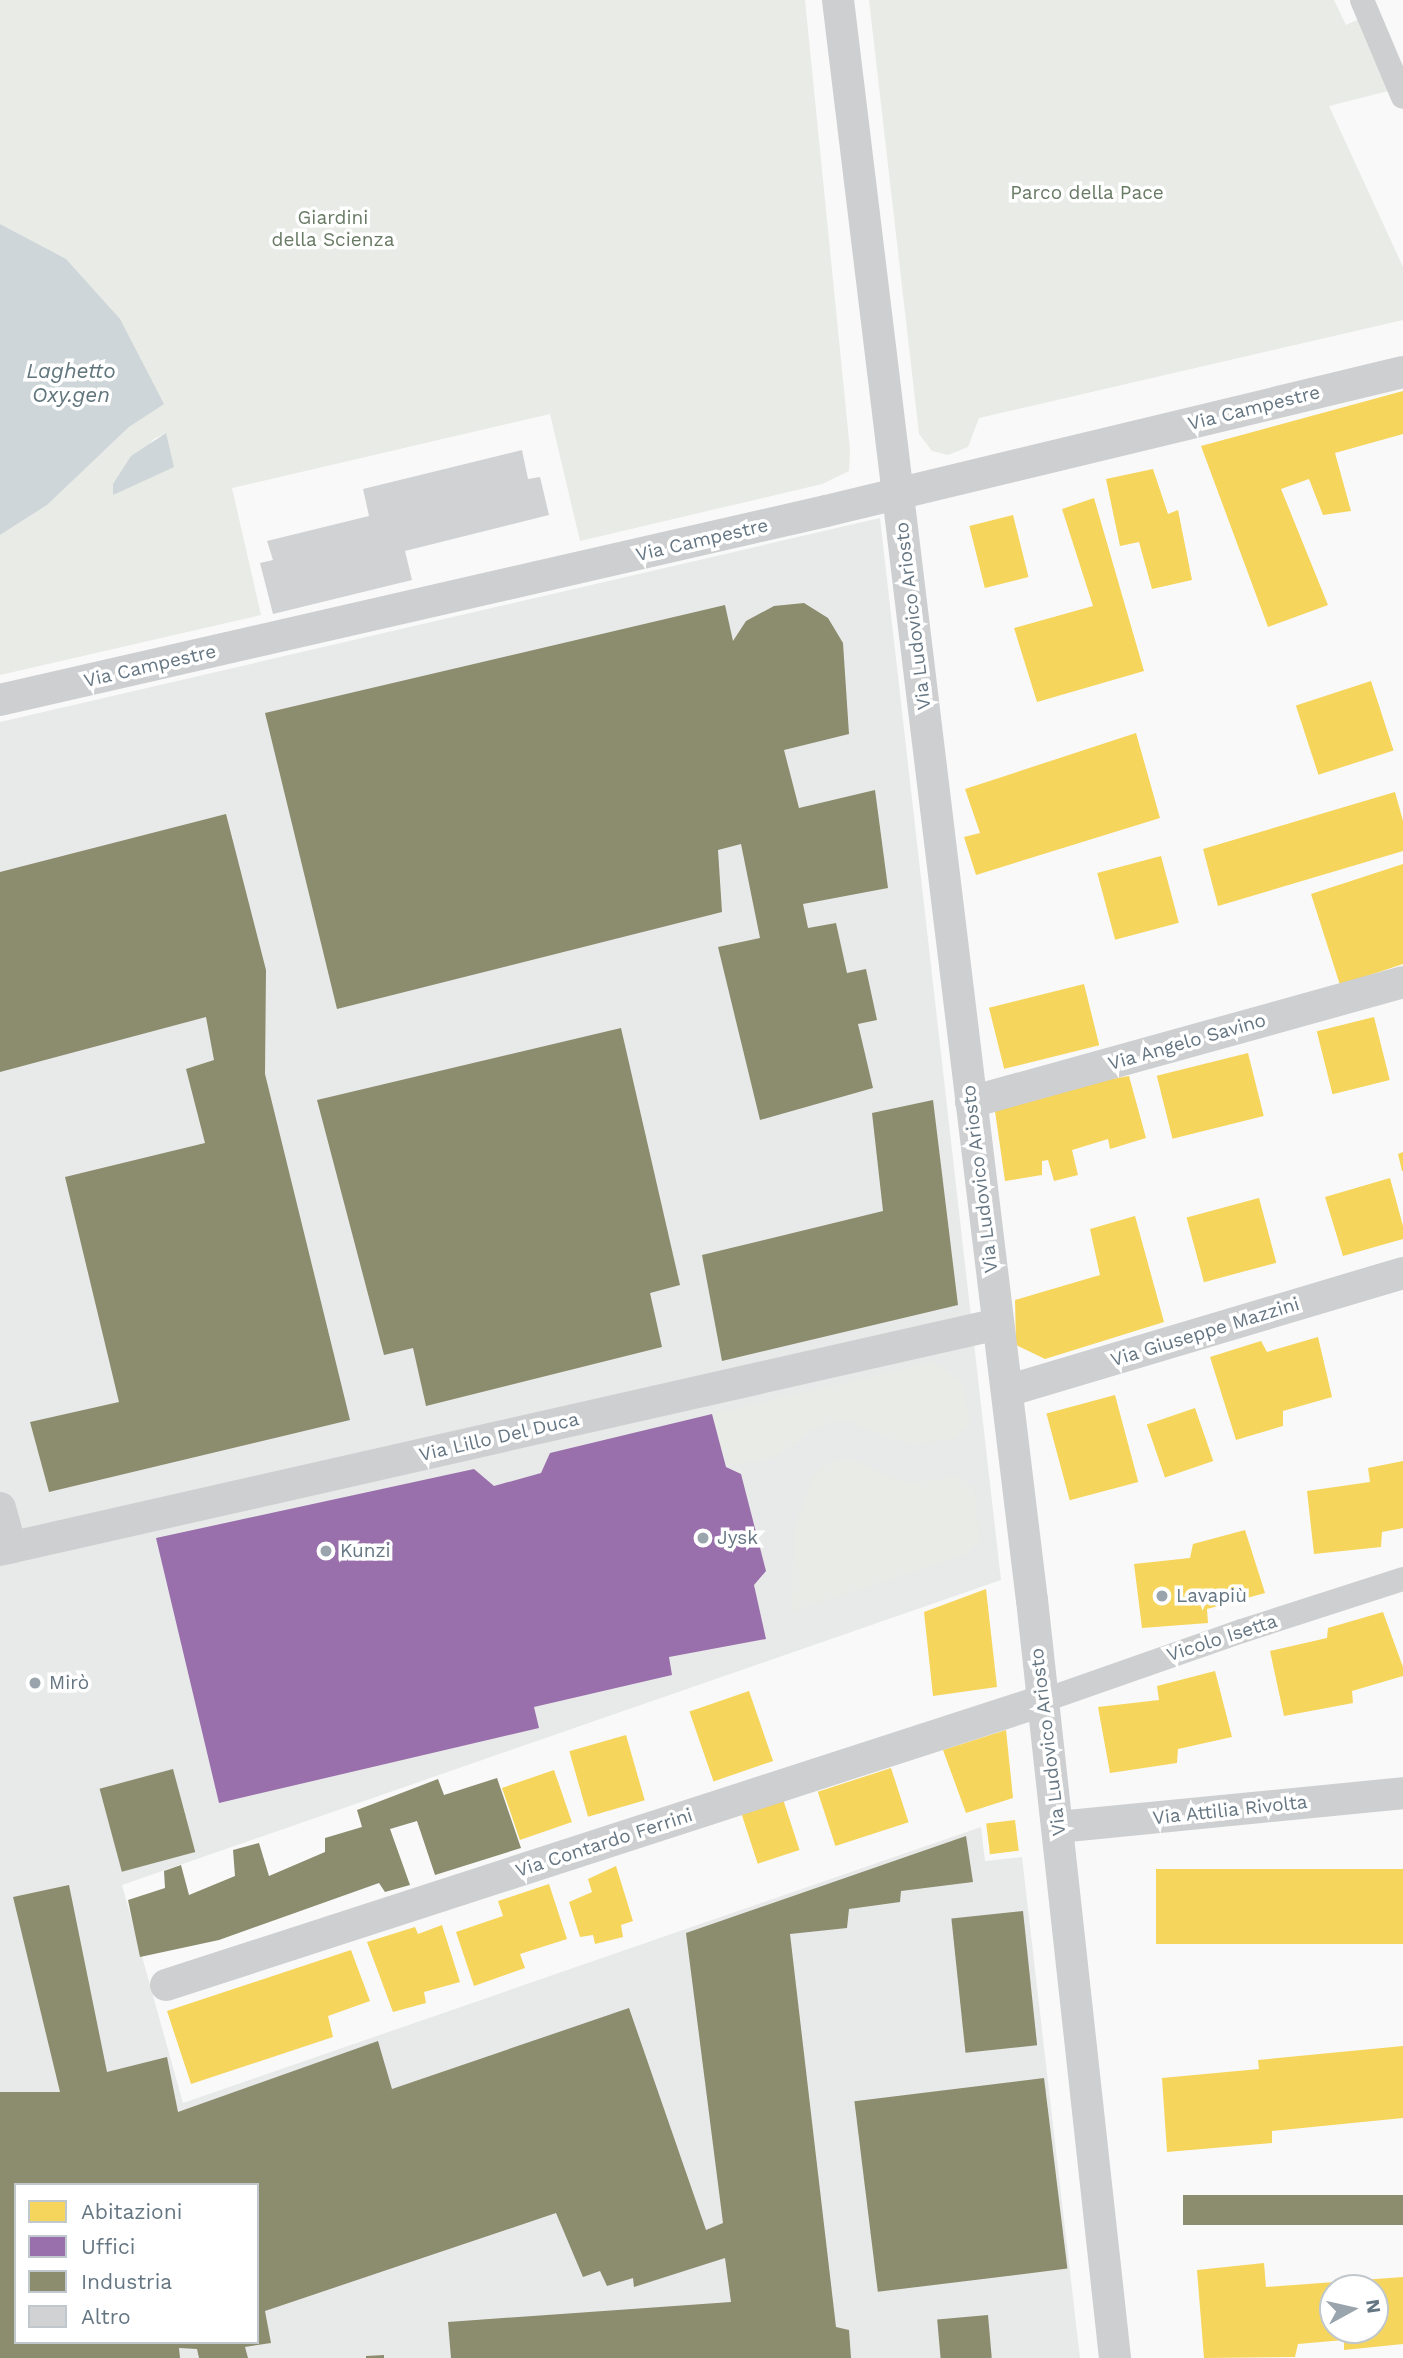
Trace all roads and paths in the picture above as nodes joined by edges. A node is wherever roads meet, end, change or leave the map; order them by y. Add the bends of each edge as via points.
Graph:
1 (838, 0) edge
2 (1362, 0) edge
3 (1403, 97) edge
4 (1403, 372) edge
5 (899, 493) junction
6 (0, 700) edge
7 (1403, 982) edge
8 (971, 1102) junction
9 (1403, 1273) edge
10 (998, 1324) junction
11 (1007, 1391) junction
12 (0, 1508) edge
13 (5, 1549) edge
14 (1403, 1579) edge
15 (1042, 1701) junction
16 (1403, 1793) edge
17 (1058, 1828) junction
18 (166, 1985) dead end
19 (1115, 2358) edge

1 - 5 street, Via Ludovico Ariosto
2 - 3 street
4 - 5 street, Via Campestre
5 - 6 street, Via Campestre
5 - 8 street, Via Ludovico Ariosto
7 - 8 street, Via Angelo Savino
8 - 10 street, Via Ludovico Ariosto
9 - 11 street, Via Giuseppe Mazzini
10 - 11 street, Via Ludovico Ariosto
10 - 13 street, Via Lillo Del Duca
11 - 15 street, Via Ludovico Ariosto
12 - 13 street
14 - 15 street, Vicolo Isetta
15 - 17 street, Via Ludovico Ariosto
15 - 18 street, Via Contardo Ferrini
16 - 17 street, Via Attilia Rivolta
17 - 19 street, Via Ludovico Ariosto

